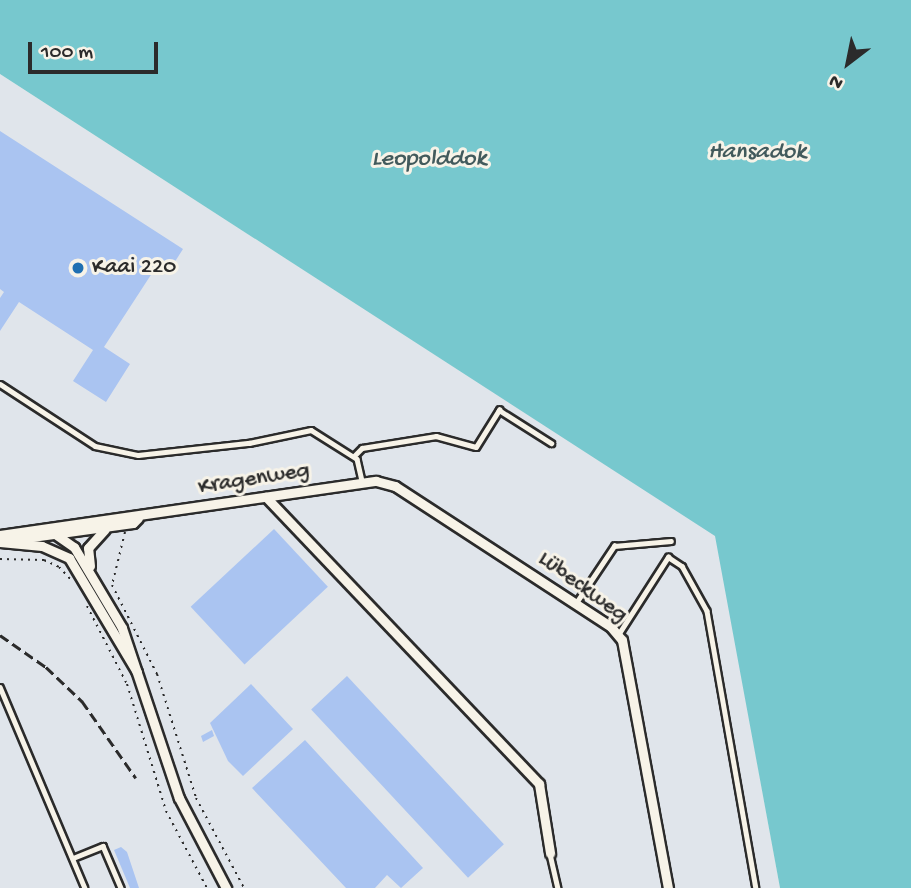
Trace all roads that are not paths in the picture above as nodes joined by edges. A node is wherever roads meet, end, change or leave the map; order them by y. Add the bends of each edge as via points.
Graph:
1 (0, 384) edge
2 (551, 443) dead end
3 (354, 456) junction
4 (376, 481) joint
5 (362, 482) junction
6 (266, 498) junction
7 (138, 518) junction
8 (107, 524) junction
9 (40, 528) junction
10 (81, 532) junction
11 (0, 534) edge
12 (62, 534) junction
13 (671, 541) dead end
14 (0, 542) edge
15 (74, 547) junction
16 (79, 569) junction
17 (91, 572) junction
18 (576, 604) junction
19 (618, 635) junction
20 (143, 681) junction
21 (0, 687) edge
22 (550, 853) joint
23 (73, 859) junction
24 (85, 888) edge
25 (121, 888) edge
26 (226, 888) edge
27 (558, 888) edge
28 (668, 888) edge
29 (756, 888) edge

1 - 3 lane via 95,446 138,455 249,443 311,430
2 - 3 lane via 499,410 476,447 436,436 362,448
3 - 5 lane
4 - 5 street, Kragenweg
4 - 18 street, Lübeckweg via 395,486
5 - 6 street, Kragenweg
6 - 7 street, Kragenweg
6 - 22 street via 539,784
7 - 8 street, Kragenweg
7 - 8 street, Kragenweg via 127,524
8 - 9 street, Kragenweg
8 - 10 street
8 - 17 street via 88,548
9 - 11 street, Kragenweg
9 - 12 street, Kragenweg
10 - 12 street, Kragenweg
10 - 15 street
12 - 14 street, Kragenweg
12 - 15 street
13 - 18 lane via 614,546
14 - 16 street via 52,549
15 - 16 street
15 - 17 street
16 - 20 street
17 - 20 street via 122,628
18 - 19 street, Lübeckweg
19 - 28 street, Lübeckweg
19 - 29 lane via 668,557 682,565 707,611
20 - 26 street via 179,798
21 - 23 lane
22 - 27 lane
23 - 24 lane
23 - 25 lane via 103,846

